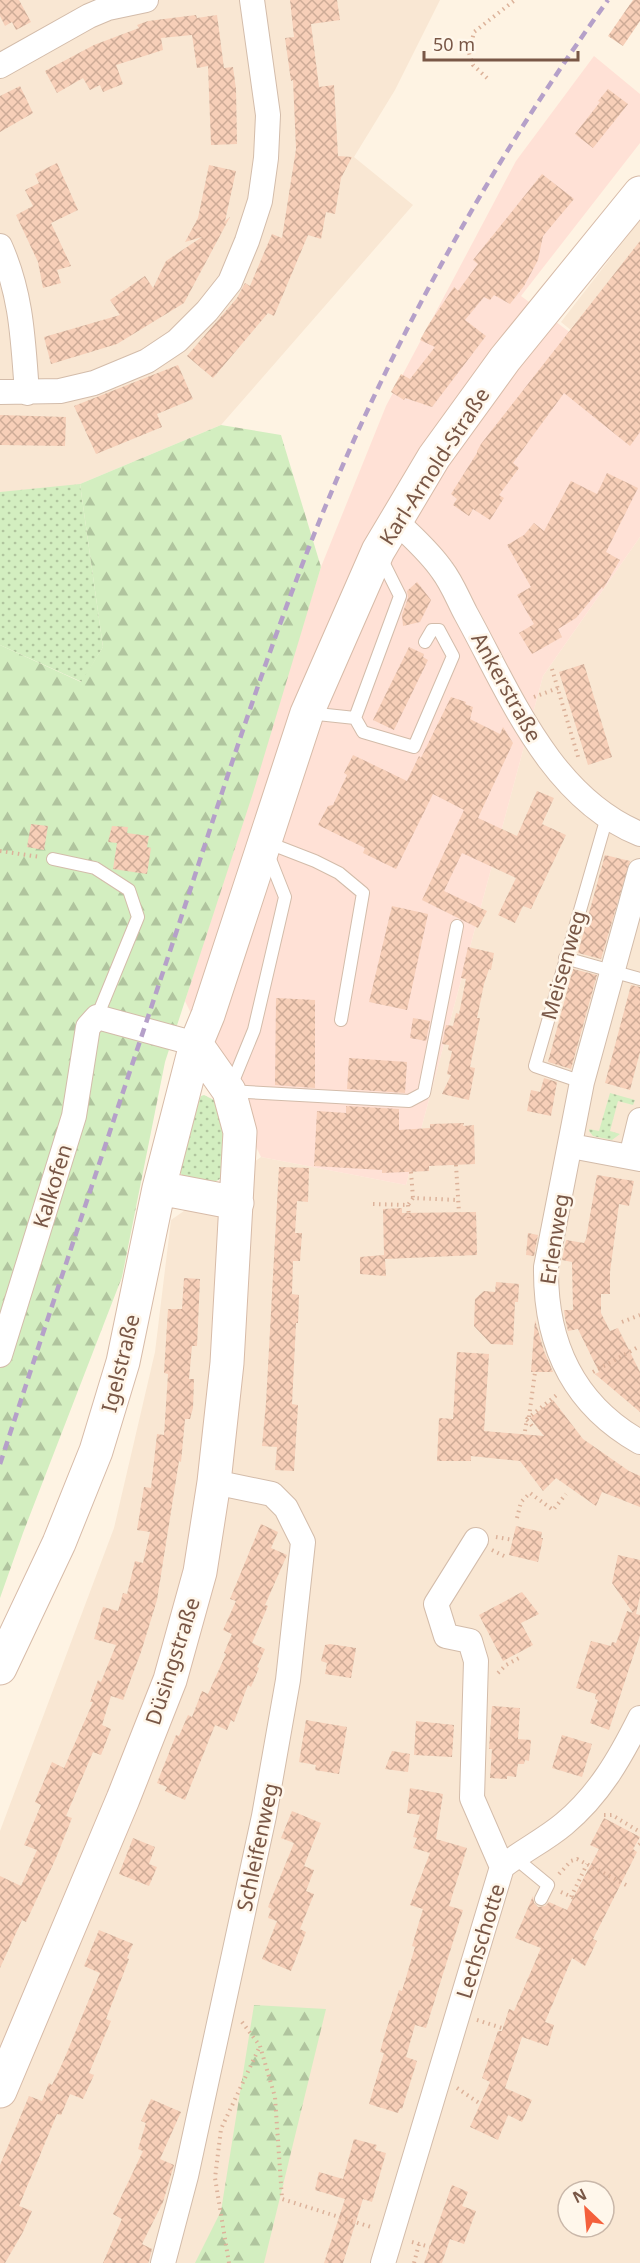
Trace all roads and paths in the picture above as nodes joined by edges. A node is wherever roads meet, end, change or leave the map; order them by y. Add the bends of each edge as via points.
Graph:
1 (146, 0) edge
2 (252, 0) edge
3 (515, 0) edge
4 (0, 66) edge
5 (487, 78) dead end
6 (640, 193) edge
7 (0, 246) edge
8 (0, 392) edge
9 (27, 393) junction
10 (395, 520) junction
11 (378, 551) junction
12 (425, 642) dead end
13 (552, 669) dead end
14 (307, 713) junction
15 (355, 718) junction
16 (561, 776) junction
17 (607, 817) junction
18 (638, 827) edge
19 (263, 841) junction
20 (0, 851) edge
21 (53, 860) joint
22 (640, 871) edge
23 (457, 926) dead end
24 (565, 958) junction
25 (613, 972) junction
26 (640, 979) edge
27 (97, 1017) junction
28 (341, 1020) dead end
29 (196, 1044) junction
30 (582, 1082) junction
31 (229, 1091) junction
32 (640, 1120) edge
33 (571, 1146) junction
34 (635, 1158) edge
35 (456, 1165) dead end
36 (411, 1172) dead end
37 (159, 1188) junction
38 (413, 1198) junction
39 (457, 1200) junction
40 (237, 1203) junction
41 (373, 1204) dead end
42 (408, 1205) junction
43 (459, 1213) dead end
44 (409, 1218) dead end
45 (640, 1315) edge
46 (622, 1322) dead end
47 (0, 1354) edge
48 (535, 1372) dead end
49 (533, 1427) dead end
50 (640, 1442) edge
51 (214, 1482) junction
52 (566, 1494) dead end
53 (517, 1518) dead end
54 (476, 1539) dead end
55 (0, 1668) edge
56 (640, 1719) edge
57 (585, 1804) junction
58 (640, 1832) edge
59 (508, 1862) junction
60 (587, 1864) junction
61 (548, 1885) junction
62 (630, 1887) dead end
63 (541, 1899) dead end
64 (0, 2091) edge
65 (392, 2234) junction
66 (419, 2244) dead end
67 (163, 2263) edge
68 (229, 2263) edge
69 (383, 2263) edge
70 (414, 2263) edge

1 - 4 street via 108,8
2 - 9 street via 268,115 266,159 260,201 230,282 177,341 147,361 94,383
3 - 5 path via 474,32 469,53 473,65
6 - 10 main road, Karl-Arnold-Straße via 505,359 434,457
7 - 9 street via 11,272 21,316
8 - 9 street
10 - 11 main road, Karl-Arnold-Straße
10 - 16 street, Ankerstraße via 443,570 520,711
11 - 14 main road, Karl-Arnold-Straße
11 - 15 lane via 400,596
12 - 15 lane via 432,630 439,630 453,656 414,747 363,732
13 - 16 path via 582,769
14 - 15 lane
14 - 19 main road, Karl-Arnold-Straße
16 - 17 street, Ankerstraße
17 - 18 street, Ankerstraße
17 - 24 lane, Meisenweg
19 - 28 lane via 339,873 363,893
19 - 29 main road, Karl-Arnold-Straße
19 - 31 lane via 285,897 254,1030
20 - 21 path
21 - 27 lane via 95,868 129,890 138,917
22 - 25 street
23 - 31 lane via 424,1093 409,1101
24 - 25 lane
24 - 30 lane, Meisenweg via 535,1066
25 - 26 lane
25 - 30 street
27 - 29 street
27 - 47 street, Kalkofen via 88,1027 74,1116
29 - 31 main road, Düsingstraße
29 - 37 main road, Igelstraße
30 - 33 street
31 - 40 main road, Düsingstraße via 240,1132
32 - 34 street
33 - 34 street
33 - 50 street, Erlenweg via 546,1267 550,1324 574,1382 605,1417
35 - 39 path
36 - 38 path
37 - 40 main road
37 - 55 main road, Igelstraße via 123,1362 96,1450 59,1543
38 - 39 path
38 - 42 path
39 - 43 path
40 - 51 main road, Düsingstraße via 227,1364
41 - 42 path
42 - 44 path
45 - 46 path
48 - 49 path via 528,1418
51 - 64 main road, Düsingstraße via 200,1572 170,1680
51 - 67 street, Schleifenweg via 272,1494 286,1508 303,1542 288,1680 264,1816 186,2176
52 - 53 path via 553,1510 530,1493 521,1502
54 - 59 street, Lechschotte via 436,1604 446,1636 470,1641 476,1661 472,1798
56 - 57 street via 607,1778
57 - 58 path
57 - 59 street via 564,1824
59 - 61 lane
59 - 65 street, Lechschotte
60 - 61 path via 577,1859 571,1861
60 - 61 path via 572,1897
60 - 62 path
61 - 63 lane
65 - 68 path via 282,2199 275,2097 260,2046 221,2129 215,2178
65 - 69 street, Lechschotte
66 - 70 path

